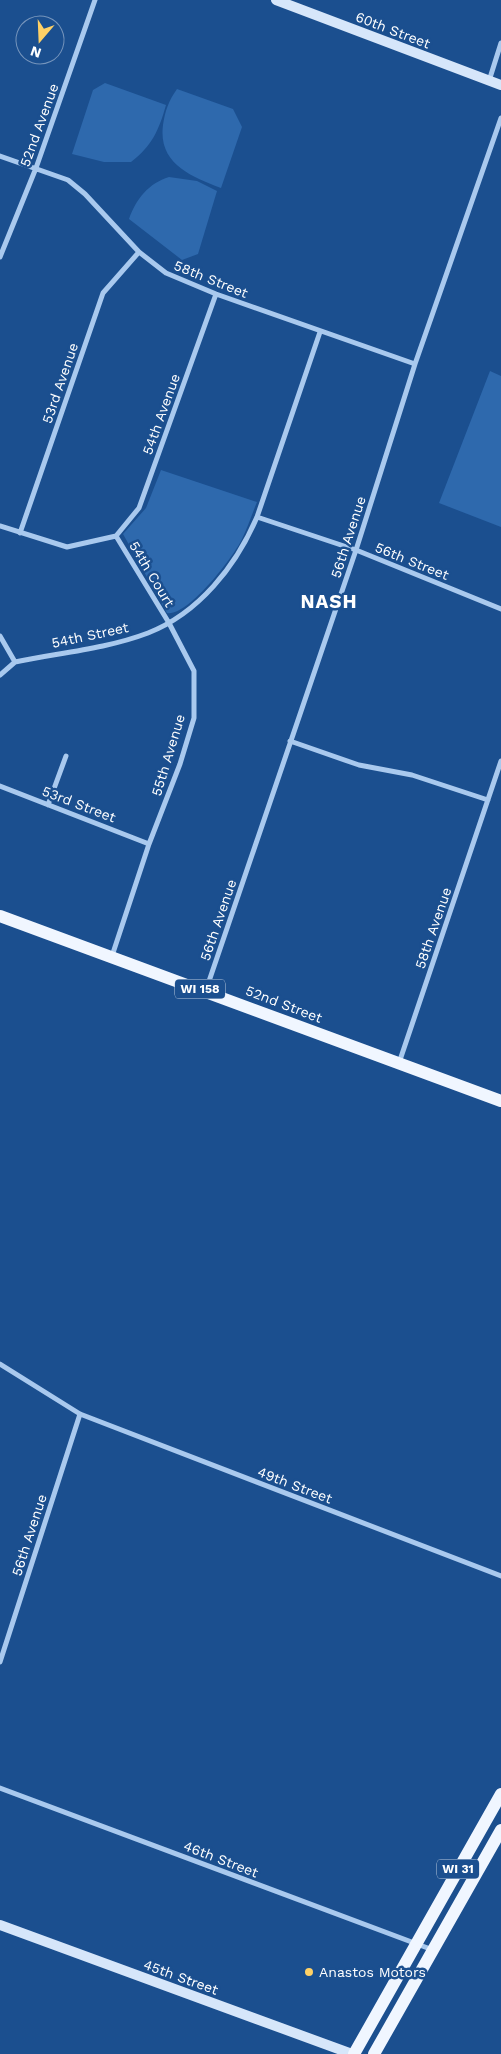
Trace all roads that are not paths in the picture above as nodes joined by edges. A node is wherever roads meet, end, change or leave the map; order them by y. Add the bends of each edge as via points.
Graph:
1 (95, 0) edge
2 (276, 0) edge
3 (289, 2) edge
4 (501, 43) edge
5 (489, 81) junction
6 (501, 85) edge
7 (501, 118) edge
8 (0, 156) edge
9 (36, 168) junction
10 (139, 252) junction
11 (0, 257) edge
12 (216, 294) junction
13 (320, 332) junction
14 (415, 364) junction
15 (257, 516) junction
16 (0, 526) edge
17 (20, 533) junction
18 (116, 536) junction
19 (356, 550) junction
20 (501, 609) edge
21 (169, 624) junction
22 (0, 636) edge
23 (15, 662) junction
24 (0, 675) edge
25 (290, 742) junction
26 (66, 756) dead end
27 (501, 762) edge
28 (0, 786) edge
29 (488, 800) junction
30 (48, 805) junction
31 (149, 844) junction
32 (0, 916) edge
33 (112, 956) junction
34 (206, 991) junction
35 (399, 1064) junction
36 (501, 1101) edge
37 (0, 1364) edge
38 (80, 1414) junction
39 (500, 1575) edge
40 (0, 1662) edge
41 (0, 1788) edge
42 (501, 1794) edge
43 (501, 1830) edge
44 (0, 1925) edge
45 (415, 1944) junction
46 (434, 1950) junction
47 (353, 2054) edge
48 (374, 2054) edge

1 - 9 street, 52nd Avenue
2 - 3 street, 60th Street
3 - 5 street, 60th Street
4 - 5 street
5 - 6 street, 60th Street
7 - 14 street, 56th Avenue
8 - 9 street, 58th Street
9 - 10 street, 58th Street via 68,180
9 - 11 street, 52nd Avenue
10 - 12 street, 58th Street via 166,273
10 - 17 street, 53rd Avenue via 103,293
12 - 13 street, 58th Street
12 - 18 street, 54th Avenue via 139,508
13 - 14 street, 58th Street
13 - 15 street
14 - 19 street, 56th Avenue
15 - 19 street, 56th Street
15 - 21 street via 243,545 216,583
16 - 17 street
17 - 18 street via 67,547
18 - 21 street, 54th Court
19 - 20 street, 56th Street
19 - 25 street, 56th Avenue
21 - 23 street, 54th Street via 110,644
21 - 31 street, 55th Avenue via 194,671 194,718
22 - 23 street
23 - 24 street
25 - 29 street via 359,765 412,775
25 - 34 street, 56th Avenue
26 - 30 street
27 - 29 street, 58th Avenue
28 - 30 street, 53rd Street
29 - 35 street, 58th Avenue
30 - 31 street, 53rd Street
31 - 33 street, 55th Avenue
32 - 33 main road, 52nd Street / WI 158
33 - 34 main road, 52nd Street / WI 158
34 - 35 main road, 52nd Street / WI 158
35 - 36 main road, 52nd Street / WI 158
37 - 38 street, 49th Street
38 - 39 street, 49th Street
38 - 40 street, 56th Avenue
41 - 45 street, 46th Street
42 - 45 main road, WI 31
43 - 46 main road, WI 31
44 - 47 street, 45th Street
45 - 46 street, 46th Street
45 - 47 main road, WI 31
46 - 48 main road, WI 31

